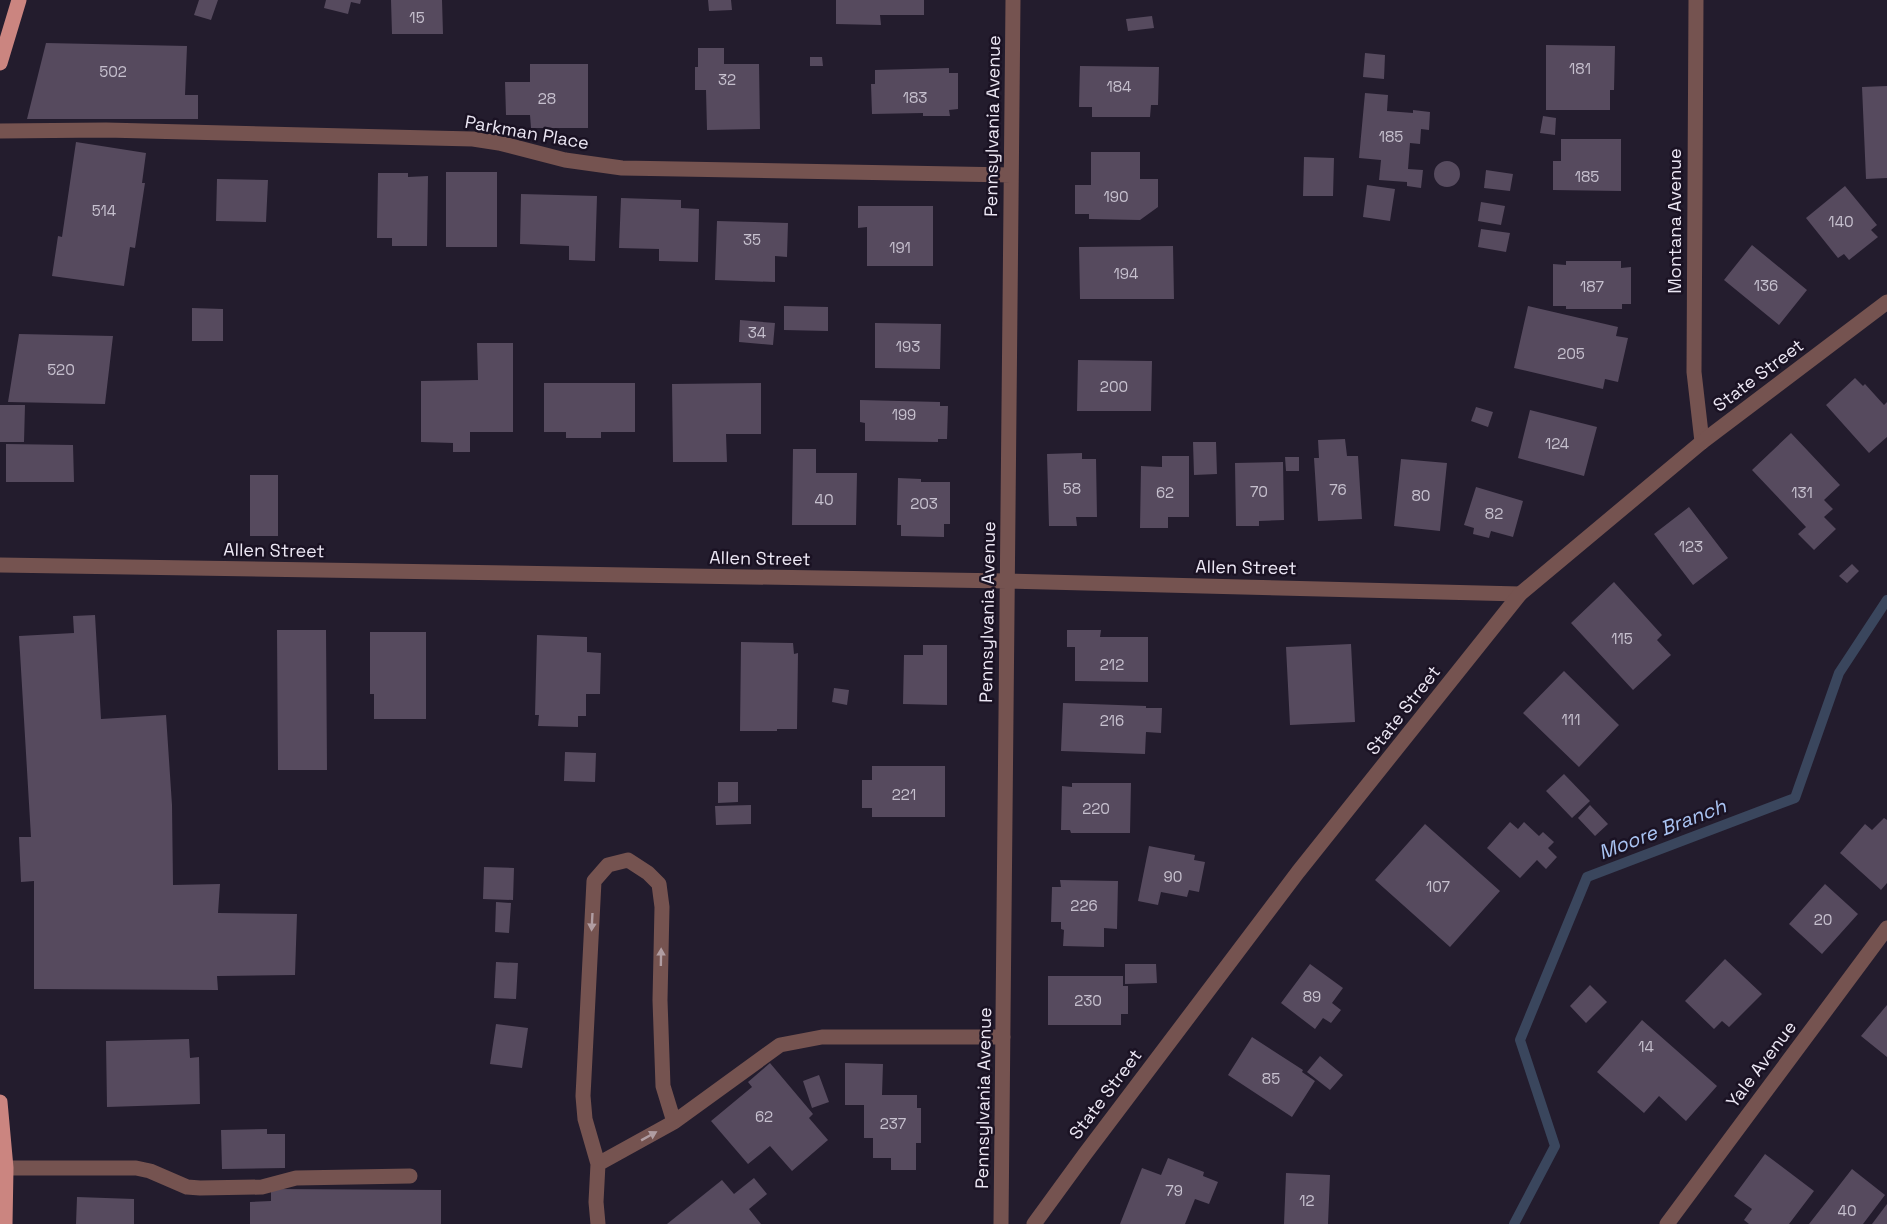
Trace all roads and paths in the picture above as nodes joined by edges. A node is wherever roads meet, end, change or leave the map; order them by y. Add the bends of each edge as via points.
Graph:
1 (19, 0) edge
2 (1013, 0) edge
3 (1696, 0) edge
4 (0, 63) edge
5 (0, 131) edge
6 (1011, 175) junction
7 (1887, 302) edge
8 (1702, 442) junction
9 (0, 565) edge
10 (1007, 581) junction
11 (1520, 594) junction
12 (1887, 928) edge
13 (1003, 1037) junction
14 (0, 1102) edge
15 (674, 1122) junction
16 (598, 1164) junction
17 (6, 1168) junction
18 (410, 1176) dead end
19 (5, 1224) edge
20 (598, 1224) edge
21 (1001, 1224) edge
22 (1034, 1224) edge
23 (1667, 1224) edge

1 - 4 main road
2 - 6 street, Pennsylvania Avenue
3 - 8 street, Montana Avenue via 1694,372
5 - 6 street, Parkman Place via 472,139 622,168
6 - 10 street, Pennsylvania Avenue
7 - 8 street, State Street
8 - 11 street, State Street
9 - 10 street, Allen Street
10 - 11 street, Allen Street
10 - 13 street, Pennsylvania Avenue
11 - 22 street, State Street via 1298,872
12 - 23 street, Yale Avenue
13 - 15 street via 822,1036 780,1045
13 - 21 street, Pennsylvania Avenue
14 - 17 main road
16 -> 15 street
15 -> 16 street via 663,1086 659,884 628,860 608,865 594,880 583,1096 585,1119
16 - 20 street
17 - 18 street via 136,1168 200,1188 262,1187 296,1178
17 - 19 main road

